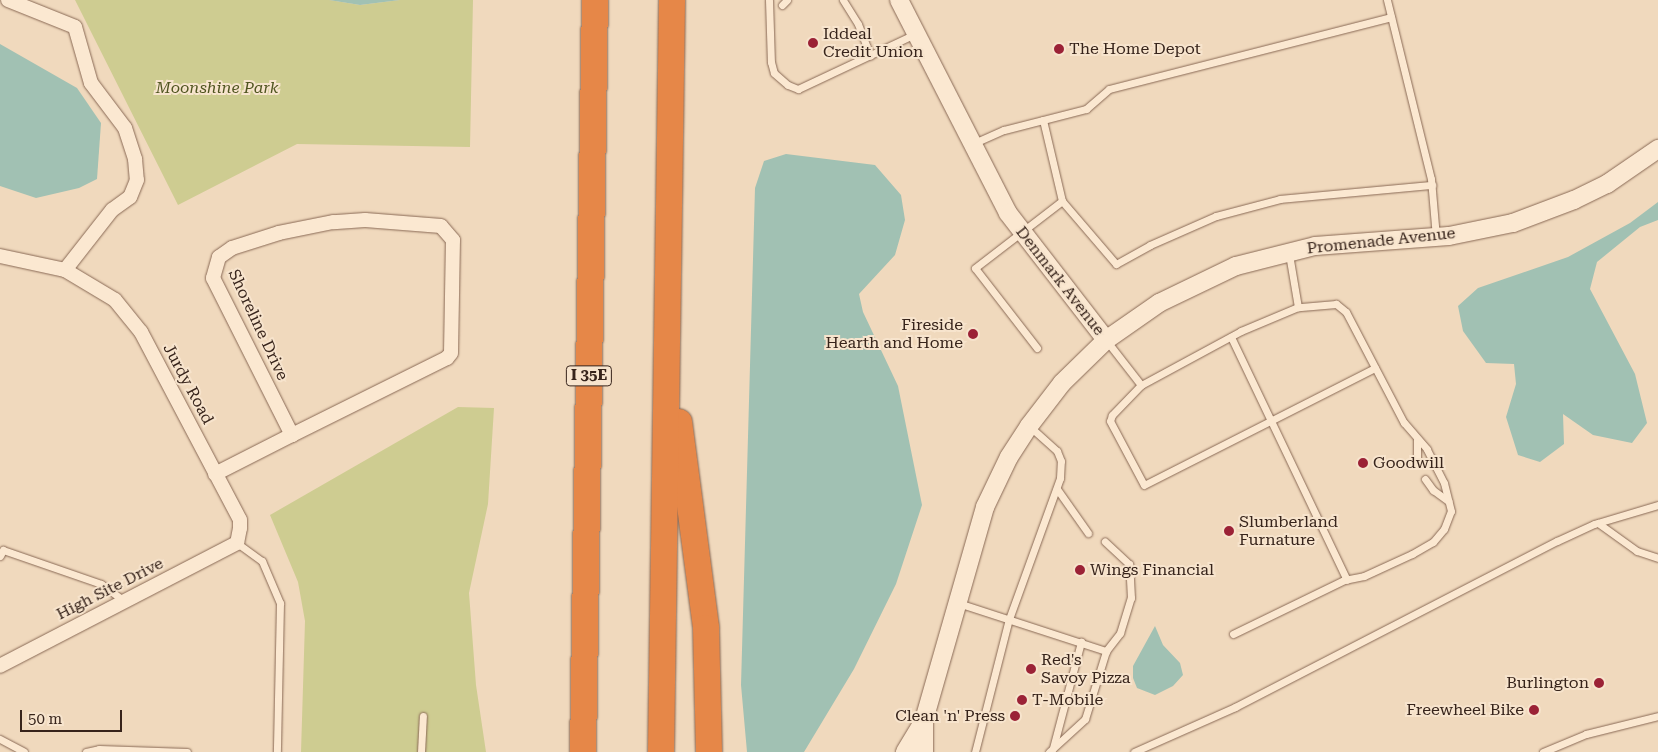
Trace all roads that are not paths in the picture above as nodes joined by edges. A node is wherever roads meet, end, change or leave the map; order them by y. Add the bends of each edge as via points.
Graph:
1 (8, 0) edge
2 (595, 0) edge
3 (672, 0) edge
4 (770, 0) edge
5 (843, 0) edge
6 (899, 0) edge
7 (1387, 0) edge
8 (1391, 17) junction
9 (916, 34) junction
10 (870, 56) junction
11 (1043, 120) junction
12 (972, 144) junction
13 (1658, 149) edge
14 (1432, 185) junction
15 (1062, 201) junction
16 (1020, 231) junction
17 (1436, 237) junction
18 (1288, 251) junction
19 (0, 256) edge
20 (65, 270) junction
21 (1298, 307) junction
22 (667, 336) junction
23 (1231, 337) junction
24 (1106, 340) junction
25 (1036, 348) dead end
26 (1375, 368) junction
27 (1141, 385) junction
28 (1272, 421) junction
29 (1029, 426) junction
30 (292, 435) junction
31 (1417, 439) junction
32 (1417, 461) dead end
33 (215, 474) junction
34 (1426, 479) dead end
35 (1057, 489) junction
36 (1448, 501) junction
37 (1658, 505) edge
38 (1598, 523) junction
39 (1088, 533) dead end
40 (1105, 542) dead end
41 (237, 543) junction
42 (0, 556) edge
43 (1658, 558) edge
44 (1347, 580) junction
45 (124, 601) junction
46 (958, 603) junction
47 (1009, 619) junction
48 (1233, 634) dead end
49 (1081, 642) junction
50 (1106, 651) junction
51 (0, 666) edge
52 (423, 716) dead end
53 (1658, 716) edge
54 (924, 720) junction
55 (0, 739) edge
56 (661, 747) edge
57 (1050, 750) edge
58 (24, 752) edge
59 (86, 752) edge
60 (187, 752) edge
61 (277, 752) edge
62 (421, 752) edge
63 (583, 752) edge
64 (709, 752) edge
65 (905, 752) edge
66 (924, 752) edge
67 (975, 752) edge
68 (1134, 752) edge
69 (1543, 752) edge

1 - 20 street via 75,27 91,83 125,128 136,159 137,180 130,197 112,210
2 - 63 highway, I 35E
3 - 22 highway
4 - 10 lane via 771,62 774,73 788,85 798,89
5 - 10 lane
6 - 9 street, Denmark Avenue
7 - 8 lane
8 - 11 lane via 1109,89 1086,109
8 - 14 lane
9 - 10 lane
9 - 12 street, Denmark Avenue
11 - 12 lane via 1004,130
11 - 15 lane
12 - 16 street, Denmark Avenue
13 - 17 street, Promenade Avenue via 1607,184 1548,211 1513,223
14 - 15 lane via 1280,199 1216,216 1150,244 1116,264
14 - 17 lane
15 - 16 lane
16 - 24 street, Denmark Avenue
16 - 25 lane via 975,268
17 - 18 street, Promenade Avenue via 1359,241
18 - 21 lane
18 - 24 street, Promenade Avenue via 1236,266 1195,283 1159,303
19 - 20 street, Jurdy Road
20 - 33 street, Jurdy Road via 115,300 140,332
21 - 23 lane
21 - 26 lane via 1336,304 1346,312
22 - 56 highway
22 - 64 highway via 706,628
23 - 27 lane
23 - 28 lane
24 - 27 lane
24 - 29 street, Denmark Avenue via 1062,383
26 - 28 lane
26 - 31 lane via 1404,423
27 - 28 lane via 1110,421 1144,485
28 - 44 lane
29 - 35 lane via 1057,451 1062,470
29 - 46 street, Denmark Avenue via 1009,457 985,507
30 - 30 street, Shoreline Drive via 451,353 453,240 442,226 384,221 333,222 279,233 232,248 219,258 213,278
30 - 33 street, Shoreline Drive
31 - 32 lane
31 - 36 lane via 1436,466
33 - 41 street, Jurdy Road via 240,520
34 - 36 lane via 1433,490
35 - 39 lane
35 - 47 lane
36 - 44 lane via 1451,511 1444,529 1433,542 1364,576
37 - 38 lane
38 - 43 lane via 1637,551
38 - 68 lane via 1235,707
40 - 50 lane via 1129,564 1131,598 1120,633
41 - 45 street, High Site Drive
41 - 61 lane via 262,561 280,603
42 - 45 lane via 2,550 101,584
44 - 48 lane
45 - 51 street, High Site Drive
46 - 47 lane
46 - 54 street, Denmark Avenue
47 - 49 lane
47 - 67 lane
49 - 50 lane
49 - 57 lane
50 - 57 lane via 1085,719
52 - 62 lane
53 - 69 lane via 1593,732
54 - 65 street, Denmark Avenue
54 - 66 street, Denmark Avenue
55 - 58 lane
59 - 60 lane via 99,749

